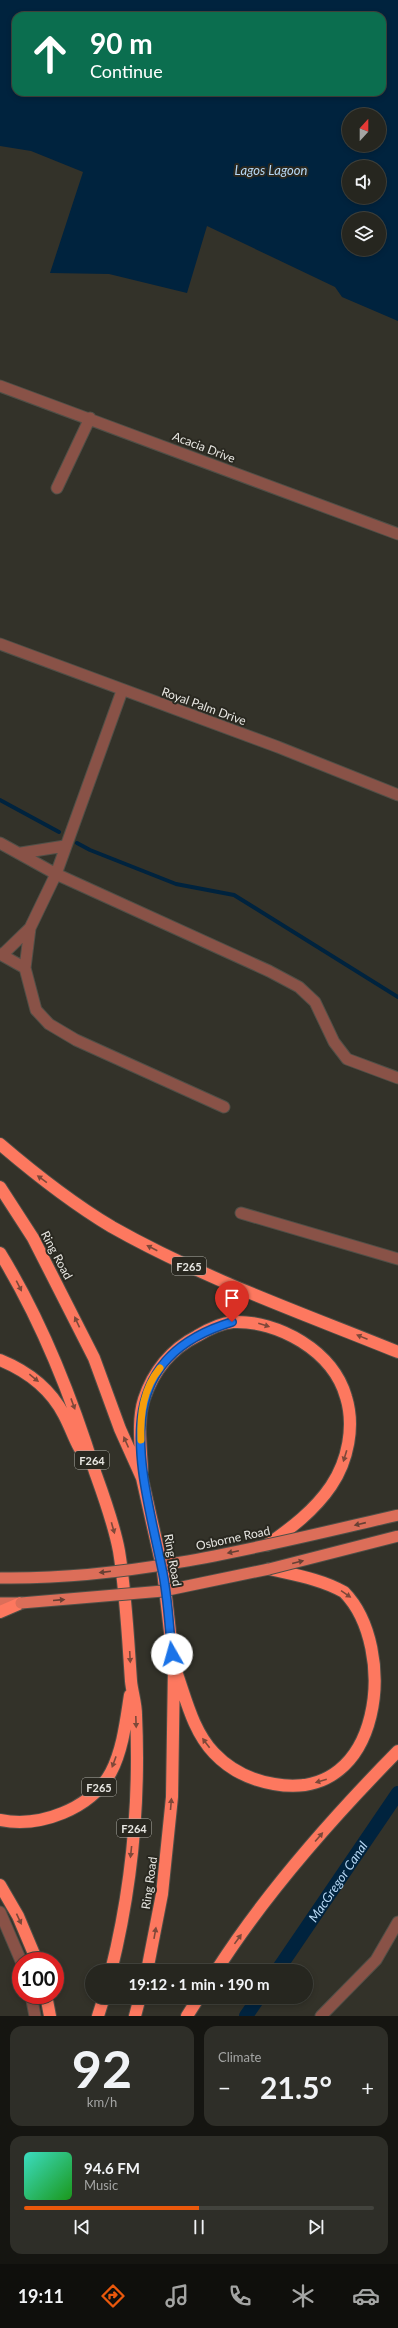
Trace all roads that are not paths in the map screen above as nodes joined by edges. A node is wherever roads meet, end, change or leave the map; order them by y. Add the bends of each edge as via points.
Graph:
1 (0, 386) edge
2 (90, 418) junction
3 (57, 488) dead end
4 (398, 534) edge
5 (0, 644) edge
6 (122, 690) junction
7 (398, 795) edge
8 (0, 843) edge
9 (64, 846) junction
10 (21, 853) junction
11 (56, 874) junction
12 (30, 928) junction
13 (1, 954) edge
14 (25, 968) junction
15 (398, 1078) edge
16 (224, 1107) dead end
17 (0, 1144) edge
18 (0, 1186) edge
19 (241, 1213) dead end
20 (0, 1252) edge
21 (398, 1259) edge
22 (398, 1352) edge
23 (0, 1360) edge
24 (94, 1468) junction
25 (142, 1478) junction
26 (398, 1515) edge
27 (398, 1536) edge
28 (267, 1545) junction
29 (269, 1569) junction
30 (0, 1578) edge
31 (0, 1603) edge
32 (21, 1603) junction
33 (0, 1612) edge
34 (376, 1623) dead end
35 (174, 1667) junction
36 (132, 1684) junction
37 (370, 1748) dead end
38 (398, 1750) edge
39 (0, 1820) edge
40 (0, 1885) edge
41 (0, 1912) edge
42 (398, 1922) edge
43 (17, 1952) edge
44 (33, 1952) edge
45 (113, 1964) edge
46 (148, 1964) edge
47 (221, 1964) edge
48 (33, 2004) edge
49 (48, 2004) edge
50 (102, 2004) edge
51 (138, 2004) edge
52 (195, 2004) edge
53 (35, 2016) edge
54 (50, 2016) edge
55 (98, 2016) edge
56 (135, 2016) edge
57 (187, 2016) edge
58 (322, 2016) edge

1 - 2 street, Acacia Drive
2 - 3 street
2 - 4 street, Acacia Drive
5 - 6 street, Royal Palm Drive
6 - 7 street, Royal Palm Drive via 278,747
6 - 9 street
8 - 10 street
9 - 10 street
9 - 11 street
10 - 11 street
11 - 12 street
11 - 15 street via 299,987 315,1002 334,1042 347,1059
12 - 13 street
12 - 14 street
13 - 14 street
14 - 16 street via 36,1010 49,1024 76,1040
22 -> 17 highway, F265 via 183,1264 138,1241 79,1206
25 -> 18 highway, Ring Road / F264 via 120,1429 94,1358 69,1306 33,1238
19 - 21 street
20 -> 24 highway, Ring Road / F264 via 56,1360 75,1407
23 -> 24 highway via 23,1369 44,1386 63,1414 79,1451
24 -> 36 highway, Ring Road / F264 via 118,1549 129,1634
25 -> 28 highway via 141,1419 144,1400 154,1375 171,1354 209,1329 232,1322 260,1323 303,1341 321,1357 337,1378 346,1396 350,1417 348,1445 342,1466 332,1486 301,1521
25 - 35 highway, Ring Road / F264 via 163,1571
26 -> 28 main road, Osborne Road, bridge
29 -> 27 main road, bridge
28 -> 30 main road, Osborne Road, bridge via 203,1558 106,1572
32 -> 29 main road, bridge via 163,1591
29 -> 34 highway via 317,1580 345,1592 367,1611
31 - 32 main road
32 - 33 highway
37 -> 35 highway via 356,1763 334,1777 307,1785 284,1786 253,1780 229,1767 213,1753 201,1736
46 -> 35 highway, Ring Road / F264 via 162,1894 172,1797
36 -> 39 highway, F265 via 120,1747 111,1772 98,1789 84,1802 53,1816 26,1822
36 -> 45 highway, Ring Road / F264 via 138,1762 135,1814 127,1898
47 -> 38 highway via 290,1870
40 -> 44 highway via 18,1916
41 - 43 street
42 - 58 street via 376,1960
48 - 53 street
49 - 54 highway
50 - 55 highway
51 - 56 highway
52 - 57 highway

